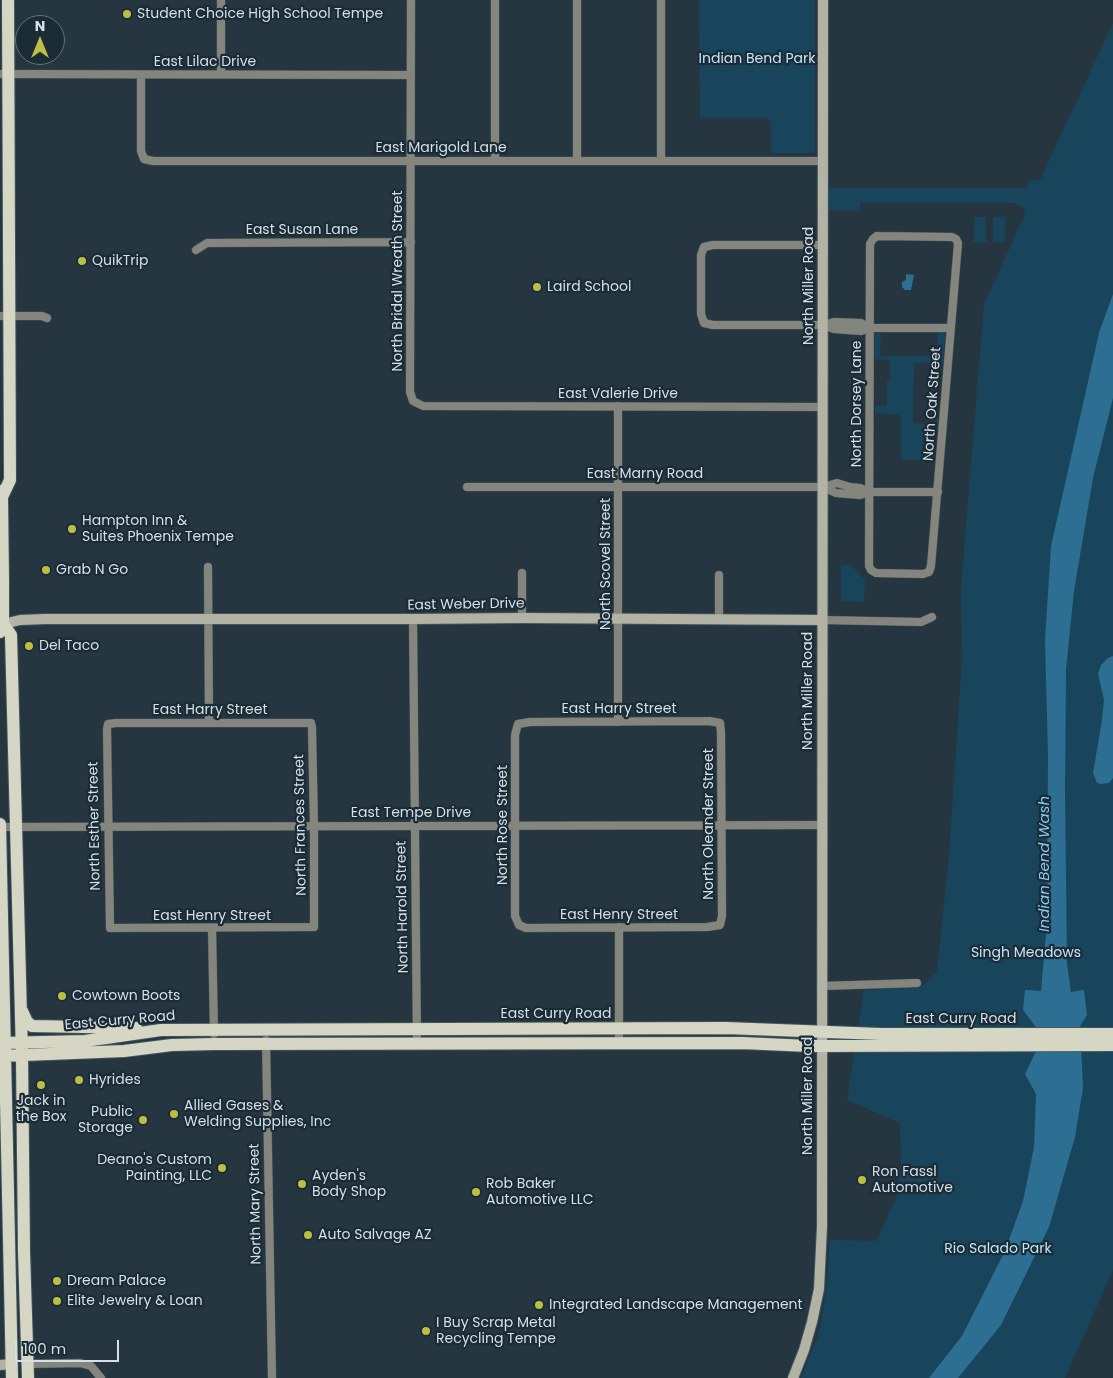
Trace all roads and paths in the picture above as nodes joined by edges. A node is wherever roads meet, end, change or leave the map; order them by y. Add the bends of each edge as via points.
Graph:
1 (8, 0) edge
2 (221, 0) edge
3 (410, 0) edge
4 (495, 0) edge
5 (577, 0) edge
6 (661, 0) edge
7 (824, 0) edge
8 (4, 45) edge
9 (4, 74) edge
10 (221, 74) junction
11 (141, 75) junction
12 (410, 75) junction
13 (661, 160) junction
14 (410, 161) junction
15 (496, 161) junction
16 (577, 161) junction
17 (822, 161) junction
18 (956, 239) joint
19 (411, 242) junction
20 (822, 245) junction
21 (196, 250) dead end
22 (5, 316) edge
23 (47, 318) dead end
24 (823, 325) junction
25 (870, 328) junction
26 (951, 328) junction
27 (413, 401) joint
28 (618, 406) junction
29 (824, 407) junction
30 (467, 487) dead end
31 (618, 487) junction
32 (823, 487) junction
33 (870, 492) junction
34 (938, 492) junction
35 (1, 494) edge
36 (208, 568) dead end
37 (871, 570) joint
38 (522, 574) dead end
39 (719, 575) dead end
40 (932, 617) dead end
41 (522, 618) junction
42 (618, 618) junction
43 (719, 618) junction
44 (208, 619) junction
45 (413, 619) junction
46 (822, 620) junction
47 (1, 627) edge
48 (618, 722) junction
49 (209, 723) junction
50 (311, 723) joint
51 (720, 723) joint
52 (108, 724) joint
53 (518, 724) joint
54 (0, 825) edge
55 (415, 825) junction
56 (515, 825) junction
57 (722, 825) junction
58 (822, 825) junction
59 (15, 826) junction
60 (108, 826) junction
61 (314, 826) junction
62 (519, 925) joint
63 (720, 925) joint
64 (314, 927) joint
65 (619, 927) junction
66 (110, 928) joint
67 (212, 928) junction
68 (917, 983) dead end
69 (822, 986) junction
70 (21, 1009) junction
71 (619, 1028) junction
72 (214, 1029) junction
73 (266, 1029) junction
74 (417, 1029) junction
75 (161, 1030) junction
76 (822, 1032) junction
77 (1113, 1034) edge
78 (1029, 1039) junction
79 (1088, 1039) junction
80 (619, 1043) junction
81 (214, 1044) junction
82 (266, 1044) junction
83 (417, 1044) junction
84 (1113, 1044) edge
85 (822, 1046) junction
86 (3, 1049) edge
87 (22, 1049) junction
88 (10, 1296) junction
89 (27, 1364) junction
90 (6, 1365) edge
91 (12, 1378) edge
92 (20, 1378) edge
93 (28, 1378) edge
94 (101, 1378) edge
95 (272, 1378) edge
96 (793, 1378) edge

1 - 8 main road
2 - 10 street
3 - 12 street, North Bridal Wreath Street
4 - 15 street
5 - 16 street
6 - 13 street
7 - 17 street, North Miller Road
8 - 9 main road
9 - 11 street, East Lilac Drive
9 - 22 main road
10 - 11 street, East Lilac Drive
10 - 12 street, East Lilac Drive
11 - 14 street, East Marigold Lane via 144,159
12 - 14 street, North Bridal Wreath Street
13 - 16 street, East Marigold Lane
13 - 17 street, East Marigold Lane
14 - 15 street, East Marigold Lane
14 - 19 street, North Bridal Wreath Street
15 - 16 street, East Marigold Lane
17 - 20 street, North Miller Road
18 - 25 street, North Dorsey Lane via 877,236 872,239
18 - 26 street, North Oak Street via 958,249
19 - 21 street, East Susan Lane via 208,243
19 - 27 street, North Bridal Wreath Street via 410,392
20 - 24 street, North Miller Road
20 - 24 street via 704,247 701,255 701,314 704,323 713,325
22 - 23 street
22 - 35 main road via 10,480
24 - 25 street via 834,322 857,327 861,323
24 - 29 street, North Miller Road
25 - 26 street
25 - 33 street, North Dorsey Lane
26 - 34 street, North Oak Street
27 - 28 street, East Valerie Drive via 423,406
28 - 29 street, East Valerie Drive
28 - 31 street, North Scovel Street
29 - 32 street, North Miller Road
30 - 31 street, East Marny Road
31 - 32 street, East Marny Road
31 - 42 street, North Scovel Street
32 - 33 street, East Marny Road via 837,483 850,491 860,488
32 - 46 street, North Miller Road
33 - 34 street, East Marny Road
33 - 37 street, North Dorsey Lane
34 - 37 street, North Oak Street via 929,572 876,574
35 - 47 main road
36 - 44 street
38 - 41 street
39 - 43 street
40 - 46 street, East Weber Drive via 921,622
41 - 42 street, East Weber Drive
41 - 45 street, East Weber Drive
42 - 43 street, East Weber Drive
42 - 48 street, North Scovel Street
43 - 46 street, East Weber Drive
44 - 45 street, East Weber Drive
44 - 47 street, East Weber Drive via 29,619
44 - 49 street
45 - 55 street, North Harold Street
46 - 58 street, North Miller Road
47 - 59 main road via 11,635
48 - 51 street, East Harry Street
48 - 53 street, East Harry Street
49 - 50 street, East Harry Street
49 - 52 street, East Harry Street
50 - 61 street, North Frances Street
51 - 57 street, North Oleander Street
52 - 60 street, North Esther Street
53 - 56 street, North Rose Street via 515,735
54 - 59 street, East Tempe Drive
54 - 86 main road
55 - 56 street, East Tempe Drive
55 - 61 street, East Tempe Drive
55 - 74 street, North Harold Street
56 - 57 street, East Tempe Drive
56 - 62 street, North Rose Street via 515,916
57 - 58 street, East Tempe Drive
57 - 63 street, North Oleander Street
58 - 69 street, North Miller Road
59 - 60 street, East Tempe Drive
59 - 70 main road
60 - 61 street, East Tempe Drive
60 - 66 street, North Esther Street
61 - 64 street, North Frances Street
62 - 65 street, East Henry Street via 526,928
63 - 65 street, East Henry Street
64 - 67 street, East Henry Street
65 - 71 street
66 - 67 street, East Henry Street
67 - 72 street
68 - 69 street
69 - 76 street, North Miller Road
70 - 75 main road via 32,1026
70 - 87 main road
71 - 74 main road, East Curry Road
71 - 76 main road, East Curry Road via 750,1028
71 - 80 street
72 - 73 main road, East Curry Road
72 - 75 main road, East Curry Road
72 - 81 street
73 - 74 main road, East Curry Road
73 - 82 street, North Mary Street
74 - 83 street, North Harold Street
75 - 87 main road, East Curry Road
76 - 78 main road, East Curry Road
76 - 85 street, North Miller Road
77 - 79 main road, East Curry Road
78 - 79 main road, East Curry Road
78 - 85 main road, East Curry Road
79 - 84 main road, East Curry Road
80 - 83 main road, East Curry Road
80 - 85 main road, East Curry Road
81 - 82 main road, East Curry Road
81 - 87 main road, East Curry Road via 124,1051
82 - 83 main road, East Curry Road
82 - 95 street, North Mary Street
85 - 96 street, North Miller Road via 821,1267 812,1322
86 - 87 main road, East Curry Road
86 - 88 main road
87 - 89 main road
88 - 89 main road via 17,1326 19,1358
88 - 90 main road
89 - 93 main road
89 - 94 street via 80,1363 91,1366
90 - 91 main road
90 - 92 main road via 17,1365

